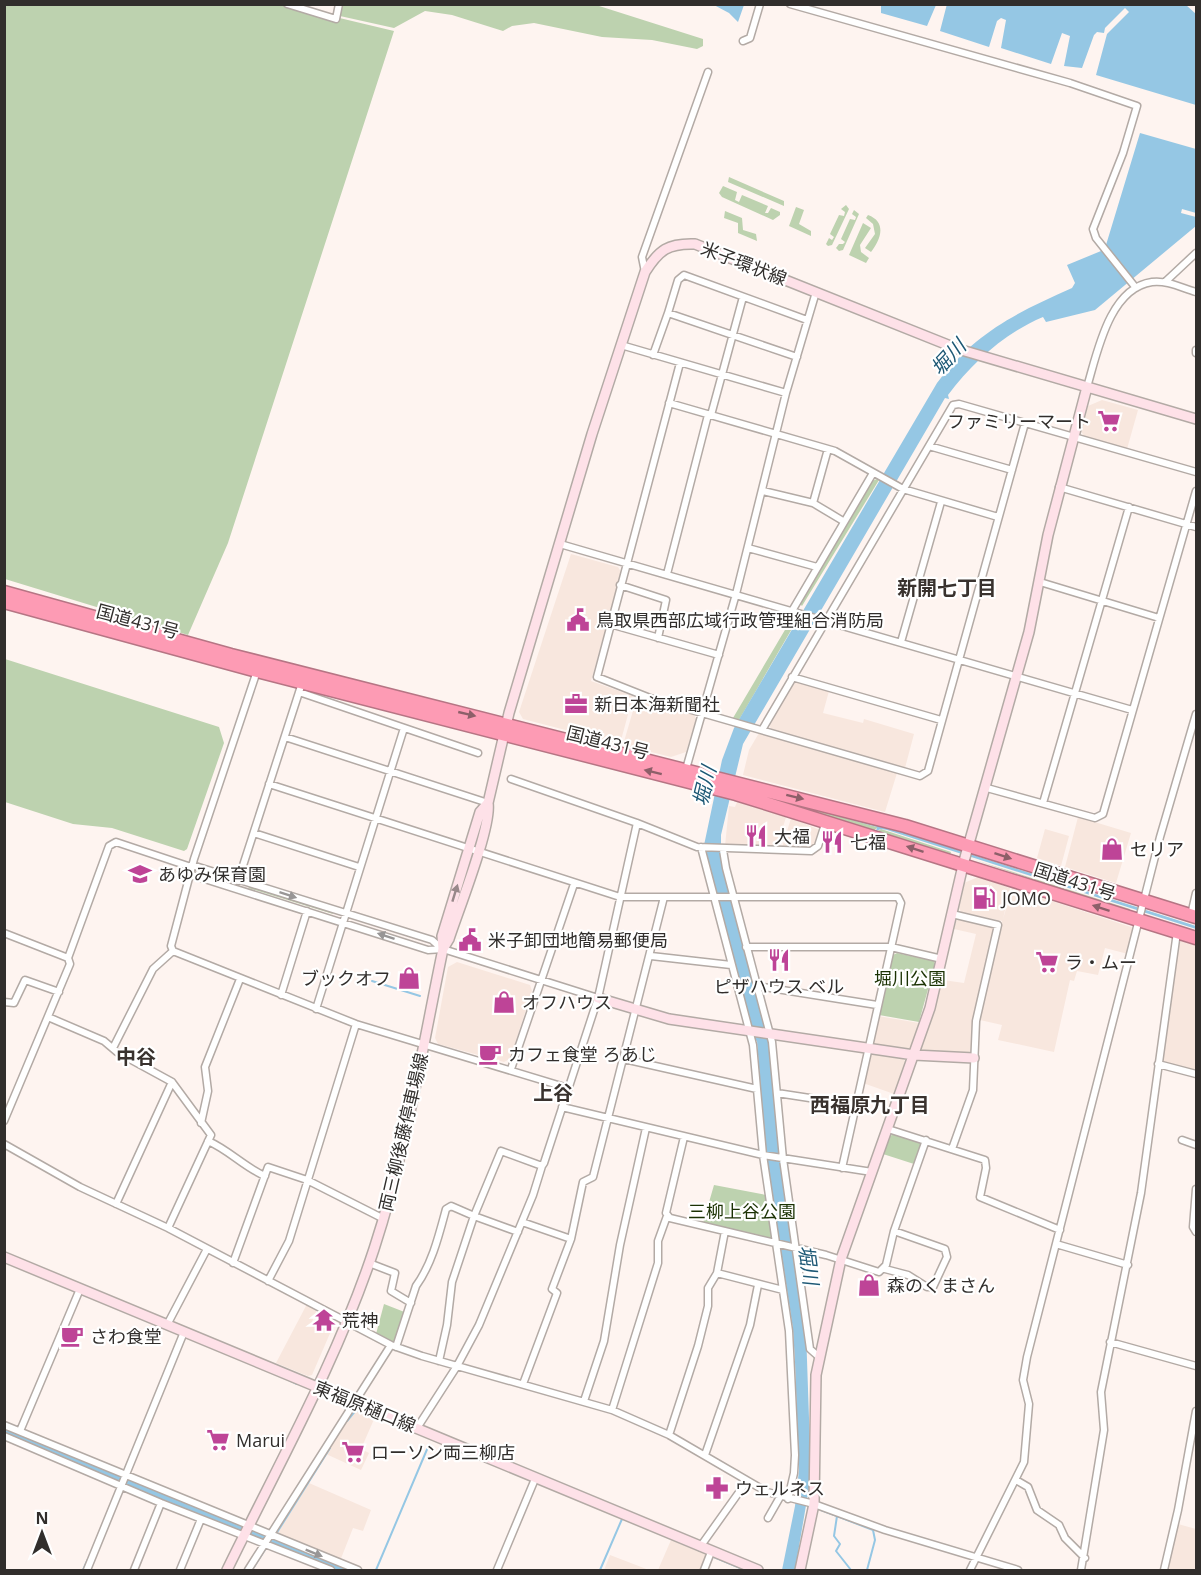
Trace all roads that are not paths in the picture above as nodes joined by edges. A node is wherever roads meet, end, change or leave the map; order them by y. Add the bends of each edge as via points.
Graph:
1 (287, 4) edge
2 (339, 4) edge
3 (759, 4) edge
4 (790, 4) edge
5 (743, 41) dead end
6 (708, 72) dead end
7 (1197, 253) edge
8 (645, 273) junction
9 (1165, 282) junction
10 (1134, 285) junction
11 (816, 292) junction
12 (1197, 292) edge
13 (743, 297) junction
14 (668, 313) junction
15 (807, 320) junction
16 (731, 335) junction
17 (621, 345) junction
18 (653, 355) junction
19 (797, 357) junction
20 (680, 363) junction
21 (720, 374) junction
22 (1087, 387) junction
23 (786, 393) junction
24 (669, 403) junction
25 (709, 415) junction
26 (1197, 419) edge
27 (1025, 423) junction
28 (775, 436) junction
29 (1073, 436) junction
30 (929, 446) junction
31 (828, 449) junction
32 (1012, 470) junction
33 (1197, 472) edge
34 (873, 473) junction
35 (1059, 487) junction
36 (903, 489) junction
37 (763, 490) junction
38 (1197, 491) edge
39 (941, 502) junction
40 (813, 503) junction
41 (1130, 507) junction
42 (998, 517) junction
43 (843, 521) junction
44 (1187, 524) junction
45 (1197, 527) edge
46 (560, 544) junction
47 (748, 548) junction
48 (626, 563) junction
49 (817, 567) junction
50 (667, 574) junction
51 (1040, 582) junction
52 (620, 585) junction
53 (4, 592) edge
54 (736, 594) junction
55 (1102, 600) junction
56 (4, 602) edge
57 (794, 612) junction
58 (1159, 618) junction
59 (825, 621) junction
60 (610, 624) junction
61 (658, 638) junction
62 (902, 642) junction
63 (718, 655) junction
64 (959, 659) junction
65 (257, 671) junction
66 (792, 676) junction
67 (1017, 676) junction
68 (300, 687) junction
69 (1076, 693) junction
70 (1132, 710) junction
71 (701, 713) junction
72 (1197, 714) edge
73 (941, 720) junction
74 (404, 728) junction
75 (505, 729) junction
76 (758, 729) junction
77 (285, 738) junction
78 (478, 753) dead end
79 (686, 769) junction
80 (389, 772) junction
81 (511, 779) dead end
82 (711, 781) junction
83 (269, 784) junction
84 (737, 788) junction
85 (987, 788) junction
86 (1043, 802) junction
87 (488, 803) junction
88 (374, 820) junction
89 (826, 821) junction
90 (637, 823) junction
91 (254, 833) junction
92 (702, 847) junction
93 (968, 847) junction
94 (723, 850) junction
95 (472, 851) junction
96 (964, 863) junction
97 (359, 867) junction
98 (191, 869) junction
99 (239, 879) junction
100 (574, 884) junction
101 (236, 888) junction
102 (1197, 893) edge
103 (712, 896) junction
104 (733, 896) junction
105 (621, 897) junction
106 (664, 897) junction
107 (1143, 902) junction
108 (308, 911) junction
109 (345, 913) junction
110 (952, 914) junction
111 (1194, 916) edge
112 (1139, 918) junction
113 (343, 922) junction
114 (1177, 932) junction
115 (4, 933) edge
116 (1197, 938) edge
117 (747, 947) junction
118 (891, 947) junction
119 (443, 949) junction
120 (173, 951) junction
121 (651, 956) junction
122 (68, 958) junction
123 (942, 958) junction
124 (731, 965) junction
125 (240, 979) junction
126 (541, 980) junction
127 (757, 986) junction
128 (58, 992) junction
129 (281, 995) junction
130 (598, 998) junction
131 (4, 1002) edge
132 (878, 1005) junction
133 (315, 1009) junction
134 (638, 1010) junction
135 (48, 1017) junction
136 (356, 1024) junction
137 (748, 1031) junction
138 (770, 1035) junction
139 (423, 1044) junction
140 (112, 1048) junction
141 (868, 1048) junction
142 (914, 1055) junction
143 (974, 1058) junction
144 (624, 1059) junction
145 (1158, 1064) junction
146 (511, 1069) junction
147 (1197, 1074) edge
148 (172, 1082) junction
149 (568, 1088) junction
150 (757, 1089) junction
151 (777, 1093) junction
152 (855, 1106) junction
153 (562, 1107) junction
154 (609, 1119) junction
155 (4, 1121) edge
156 (201, 1123) junction
157 (646, 1128) junction
158 (888, 1129) junction
159 (684, 1137) junction
160 (926, 1140) junction
161 (1182, 1140) dead end
162 (208, 1141) junction
163 (4, 1144) edge
164 (1197, 1145) edge
165 (952, 1149) junction
166 (763, 1155) junction
167 (783, 1159) junction
168 (542, 1166) junction
169 (842, 1168) junction
170 (872, 1172) junction
171 (266, 1176) junction
172 (307, 1180) junction
173 (1197, 1189) edge
174 (116, 1204) junction
175 (474, 1216) junction
176 (667, 1216) junction
177 (384, 1219) junction
178 (522, 1222) junction
179 (168, 1228) junction
180 (1060, 1230) junction
181 (894, 1231) junction
182 (518, 1232) junction
183 (725, 1232) junction
184 (1197, 1233) edge
185 (571, 1239) junction
186 (776, 1244) junction
187 (1056, 1244) junction
188 (794, 1247) junction
189 (207, 1249) junction
190 (4, 1257) edge
191 (841, 1259) junction
192 (233, 1263) junction
193 (369, 1263) junction
194 (1128, 1265) junction
195 (885, 1269) junction
196 (717, 1273) junction
197 (268, 1281) junction
198 (758, 1285) junction
199 (80, 1288) junction
200 (783, 1290) junction
201 (411, 1303) junction
202 (346, 1321) junction
203 (167, 1325) junction
204 (184, 1332) junction
205 (1110, 1342) junction
206 (393, 1346) junction
207 (819, 1357) junction
208 (439, 1361) junction
209 (457, 1366) junction
210 (1197, 1366) edge
211 (524, 1384) junction
212 (316, 1386) junction
213 (584, 1401) junction
214 (354, 1402) junction
215 (612, 1410) junction
216 (1197, 1411) edge
217 (4, 1425) edge
218 (417, 1428) junction
219 (20, 1431) junction
220 (669, 1435) junction
221 (4, 1436) edge
222 (1193, 1447) edge
223 (705, 1455) junction
224 (126, 1476) junction
225 (535, 1479) junction
226 (1016, 1480) junction
227 (747, 1481) junction
228 (122, 1485) junction
229 (780, 1497) junction
230 (789, 1499) junction
231 (161, 1503) junction
232 (814, 1504) junction
233 (768, 1518) dead end
234 (201, 1519) junction
235 (246, 1531) junction
236 (269, 1539) junction
237 (700, 1547) junction
238 (711, 1552) junction
239 (978, 1557) junction
240 (1085, 1558) junction
241 (87, 1570) edge
242 (134, 1570) edge
243 (180, 1570) edge
244 (227, 1570) edge
245 (248, 1570) edge
246 (331, 1570) edge
247 (358, 1570) edge
248 (497, 1570) edge
249 (704, 1570) edge
250 (758, 1570) edge
251 (800, 1570) edge
252 (970, 1570) edge
253 (1018, 1570) edge
254 (1082, 1570) edge
255 (1164, 1570) edge

1 - 2 street via 336,19
3 - 5 street via 750,38
4 - 10 street via 1070,83 1137,106 1094,229 1096,238
6 - 8 street via 642,257
7 - 9 street
8 - 11 main road, 米子環状線 via 663,249 678,243 695,244
8 - 17 main road, 米子環状線
9 - 10 street
9 - 12 street
10 - 22 street via 1109,319
11 - 15 street
11 - 22 main road, 米子環状線 via 958,349
13 - 14 street via 684,275 678,280
13 - 15 street
13 - 16 street
14 - 16 street
14 - 18 street
15 - 19 street
16 - 19 street
16 - 21 street
17 - 18 street
17 - 46 main road, 米子環状線
18 - 20 street
19 - 23 street
20 - 21 street
20 - 24 street
21 - 23 street
21 - 25 street
22 - 26 main road, 米子環状線
22 - 29 main road
23 - 28 street
24 - 25 street
24 - 48 street
25 - 28 street
25 - 50 street
27 - 29 street
27 - 30 street via 956,404 950,407
27 - 32 street
28 - 31 street
28 - 37 street
29 - 33 street
29 - 35 main road
30 - 32 street
30 - 36 street
31 - 34 street
31 - 40 street
32 - 42 street
34 - 36 street
34 - 43 street
35 - 41 street
35 - 51 main road
36 - 39 street
36 - 59 street
37 - 40 street
37 - 47 street
38 - 44 street
39 - 42 street
39 - 62 street
40 - 43 street
41 - 44 street
41 - 55 street
42 - 64 street
43 - 49 street
44 - 45 street
44 - 58 street
46 - 48 street
46 - 75 main road, 米子環状線
47 - 49 street
47 - 54 street
48 - 50 street
48 - 52 street
49 - 57 street
50 - 54 street
51 - 55 street
51 - 67 main road
52 - 60 street
52 - 61 street via 666,600
53 -> 75 highway, 国道431号
54 - 57 street
54 - 63 street
55 - 58 street
55 - 69 street
56 - 65 highway, 国道431号
57 - 59 street
58 - 70 street
59 - 62 street
59 - 66 street
60 - 61 street
60 - 71 street via 598,680
61 - 63 street
62 - 64 street
63 - 71 street
64 - 67 street
64 - 73 street
65 - 68 highway, 国道431号
65 - 98 street
66 - 73 street
66 - 76 street
67 - 69 street
67 - 85 main road
68 - 74 street
68 - 75 highway, 国道431号
68 - 77 street
69 - 70 street
69 - 86 street
70 - 86 street via 1100,817
71 - 76 street
71 - 79 street
72 - 107 street
73 - 76 street via 928,771 920,776
74 - 78 street
74 - 80 street
75 - 79 highway, 国道431号
82 -> 75 highway, 国道431号
75 - 87 main road, 両三柳後藤停車場線
77 - 80 street
77 - 83 street
79 - 82 highway, 国道431号
80 - 87 street
80 - 88 street
81 - 90 street
82 - 84 highway, 国道431号
83 - 88 street
83 - 91 street
84 - 89 highway, 国道431号
84 -> 93 highway, 国道431号
85 - 86 street
85 - 93 main road
87 - 95 main road, 両三柳後藤停車場線 via 480,812
88 - 95 street
88 - 97 street
89 - 94 street via 813,851
96 -> 89 highway, 国道431号
90 - 92 street
90 - 105 street
91 - 97 street
91 - 99 street
92 - 94 street
92 - 103 street
93 - 96 main road
93 -> 107 highway, 国道431号
94 - 104 street
95 - 100 street
95 - 119 main road, 両三柳後藤停車場線 via 442,936
96 - 110 main road
112 -> 96 highway, 国道431号
97 - 109 street
98 - 99 street
98 - 101 street
98 - 120 street via 171,946
98 - 122 street via 116,842 109,846
99 - 101 street
99 -> 109 street
100 - 105 street
100 - 126 street
101 - 108 street
102 - 111 street
103 - 104 street
103 - 106 street
103 - 124 street
104 - 117 street
104 - 118 street via 898,897 901,900
105 - 106 street
105 - 130 street
106 - 121 street
107 - 111 highway, 国道431号
107 - 112 street
108 - 113 street
108 - 129 street
109 - 113 street
109 - 119 street via 432,940
110 - 123 main road
110 - 143 street via 998,925 976,1021
112 - 114 highway, 国道431号
112 - 180 street
119 -> 113 street via 428,950
113 - 133 street
114 - 116 highway, 国道431号
114 - 145 street
115 - 122 street
117 - 118 street
117 - 127 street
118 - 123 street
118 - 132 street
119 - 126 street
119 - 139 main road, 両三柳後藤停車場線
120 - 125 street
120 - 140 street via 153,969
121 - 124 street
121 - 134 street
122 - 128 street via 70,964
123 - 142 main road
124 - 137 street
125 - 129 street
125 - 156 street via 205,1067 208,1091
126 - 130 street
126 - 146 street
127 - 132 street
127 - 138 street
128 - 131 street via 25,980 14,1003
128 - 135 street
129 - 133 street
130 - 134 main road
130 - 149 street
132 - 141 street
133 - 136 street
134 - 137 main road via 669,1019
134 - 144 street
135 - 140 street
135 - 155 street
136 - 139 street
136 - 172 street
137 - 138 main road
137 - 150 street
138 - 141 main road
138 - 151 street
139 - 146 street
139 - 177 main road, 両三柳後藤停車場線 via 398,1172
140 - 148 street
141 - 142 main road
141 - 152 street
142 - 143 main road
142 - 158 main road
143 - 165 street via 973,1090
144 - 150 street
144 - 154 street
145 - 147 street
145 - 194 street
146 - 149 street
148 - 156 street
148 - 174 street
149 - 153 street
150 - 166 street
151 - 152 street
151 - 167 street
152 - 169 street
153 - 154 street
153 - 168 street
154 - 157 street
154 - 185 street via 593,1177 583,1182
156 - 162 street via 211,1135
157 - 159 street
157 - 213 street via 604,1341
158 - 160 street
158 - 170 main road
159 - 166 street
159 - 176 street
160 - 165 street
160 - 181 street
161 - 164 street
162 - 171 street
162 - 179 street
163 - 174 street
165 - 180 street via 986,1162 982,1198
166 - 167 street
166 - 186 street
167 - 169 street
167 - 188 street
168 - 175 street via 501,1150
168 - 178 street
169 - 170 street
170 - 191 main road
171 - 172 street via 271,1166
171 - 192 street
172 - 177 street
172 - 197 street via 289,1241
173 - 184 street via 1193,1227
174 - 179 street
175 - 182 street
175 - 201 street via 451,1206 446,1209
175 - 208 street via 452,1282
176 - 183 street
176 - 215 street via 658,1241 658,1263
177 - 193 main road, 両三柳後藤停車場線
178 - 182 street
178 - 185 street
179 - 189 street
180 - 187 street
181 - 195 street
181 - 195 street via 945,1249 947,1257 933,1287
182 - 209 street via 479,1325
183 - 186 street
183 - 196 street
185 - 211 street via 552,1289 557,1293
186 - 188 street
186 - 200 street
187 - 194 street
187 - 226 street via 1023,1376 1029,1404 1025,1458
188 - 191 street
188 - 207 street via 810,1349
189 - 192 street
189 - 203 street
190 - 199 main road, 東福原樋口線
191 - 195 street via 879,1272
191 - 207 main road
192 - 197 street
193 - 201 street via 395,1274 391,1291
193 - 202 main road, 両三柳後藤停車場線
194 - 205 street
196 - 198 street
196 - 220 street via 708,1288 699,1346
197 - 202 street
198 - 200 street
198 - 223 street via 750,1325
199 - 203 main road, 東福原樋口線
199 - 219 street
200 - 230 street via 789,1331 795,1455
201 - 206 street
202 - 206 street
202 - 212 main road, 両三柳後藤停車場線
203 - 204 main road, 東福原樋口線
204 - 212 main road, 東福原樋口線
204 - 224 street
205 - 210 street
205 - 240 street via 1101,1392 1104,1430
206 - 208 street
206 - 214 street
207 - 232 main road
208 - 209 street
209 - 211 street
209 - 218 street
211 - 213 street
212 - 214 main road, 東福原樋口線
212 - 235 main road, 両三柳後藤停車場線
213 - 215 street
214 - 218 main road, 東福原樋口線
214 - 236 street
215 - 220 street
216 - 222 street
217 - 219 street
218 - 225 main road, 東福原樋口線
219 - 224 street
220 - 223 street
221 - 228 street
222 - 255 street
223 - 227 street
224 - 228 street
224 - 235 street
225 - 237 main road, 東福原樋口線
225 - 248 street
226 - 239 street
226 - 240 street via 1028,1487 1037,1510 1059,1525 1065,1538
227 - 229 street
227 - 237 street
228 - 231 street
228 - 241 street
229 - 230 street
229 - 233 street
230 - 232 street
231 - 234 street
231 - 242 street
232 - 239 street
232 - 251 main road
234 - 235 street
234 - 243 street
235 - 236 street
235 - 244 main road, 両三柳後藤停車場線
236 - 245 street
236 - 246 street
236 -> 247 street
237 - 238 main road, 東福原樋口線
238 - 249 street
238 - 250 main road, 東福原樋口線
239 - 252 street
239 - 253 street
240 - 254 street

